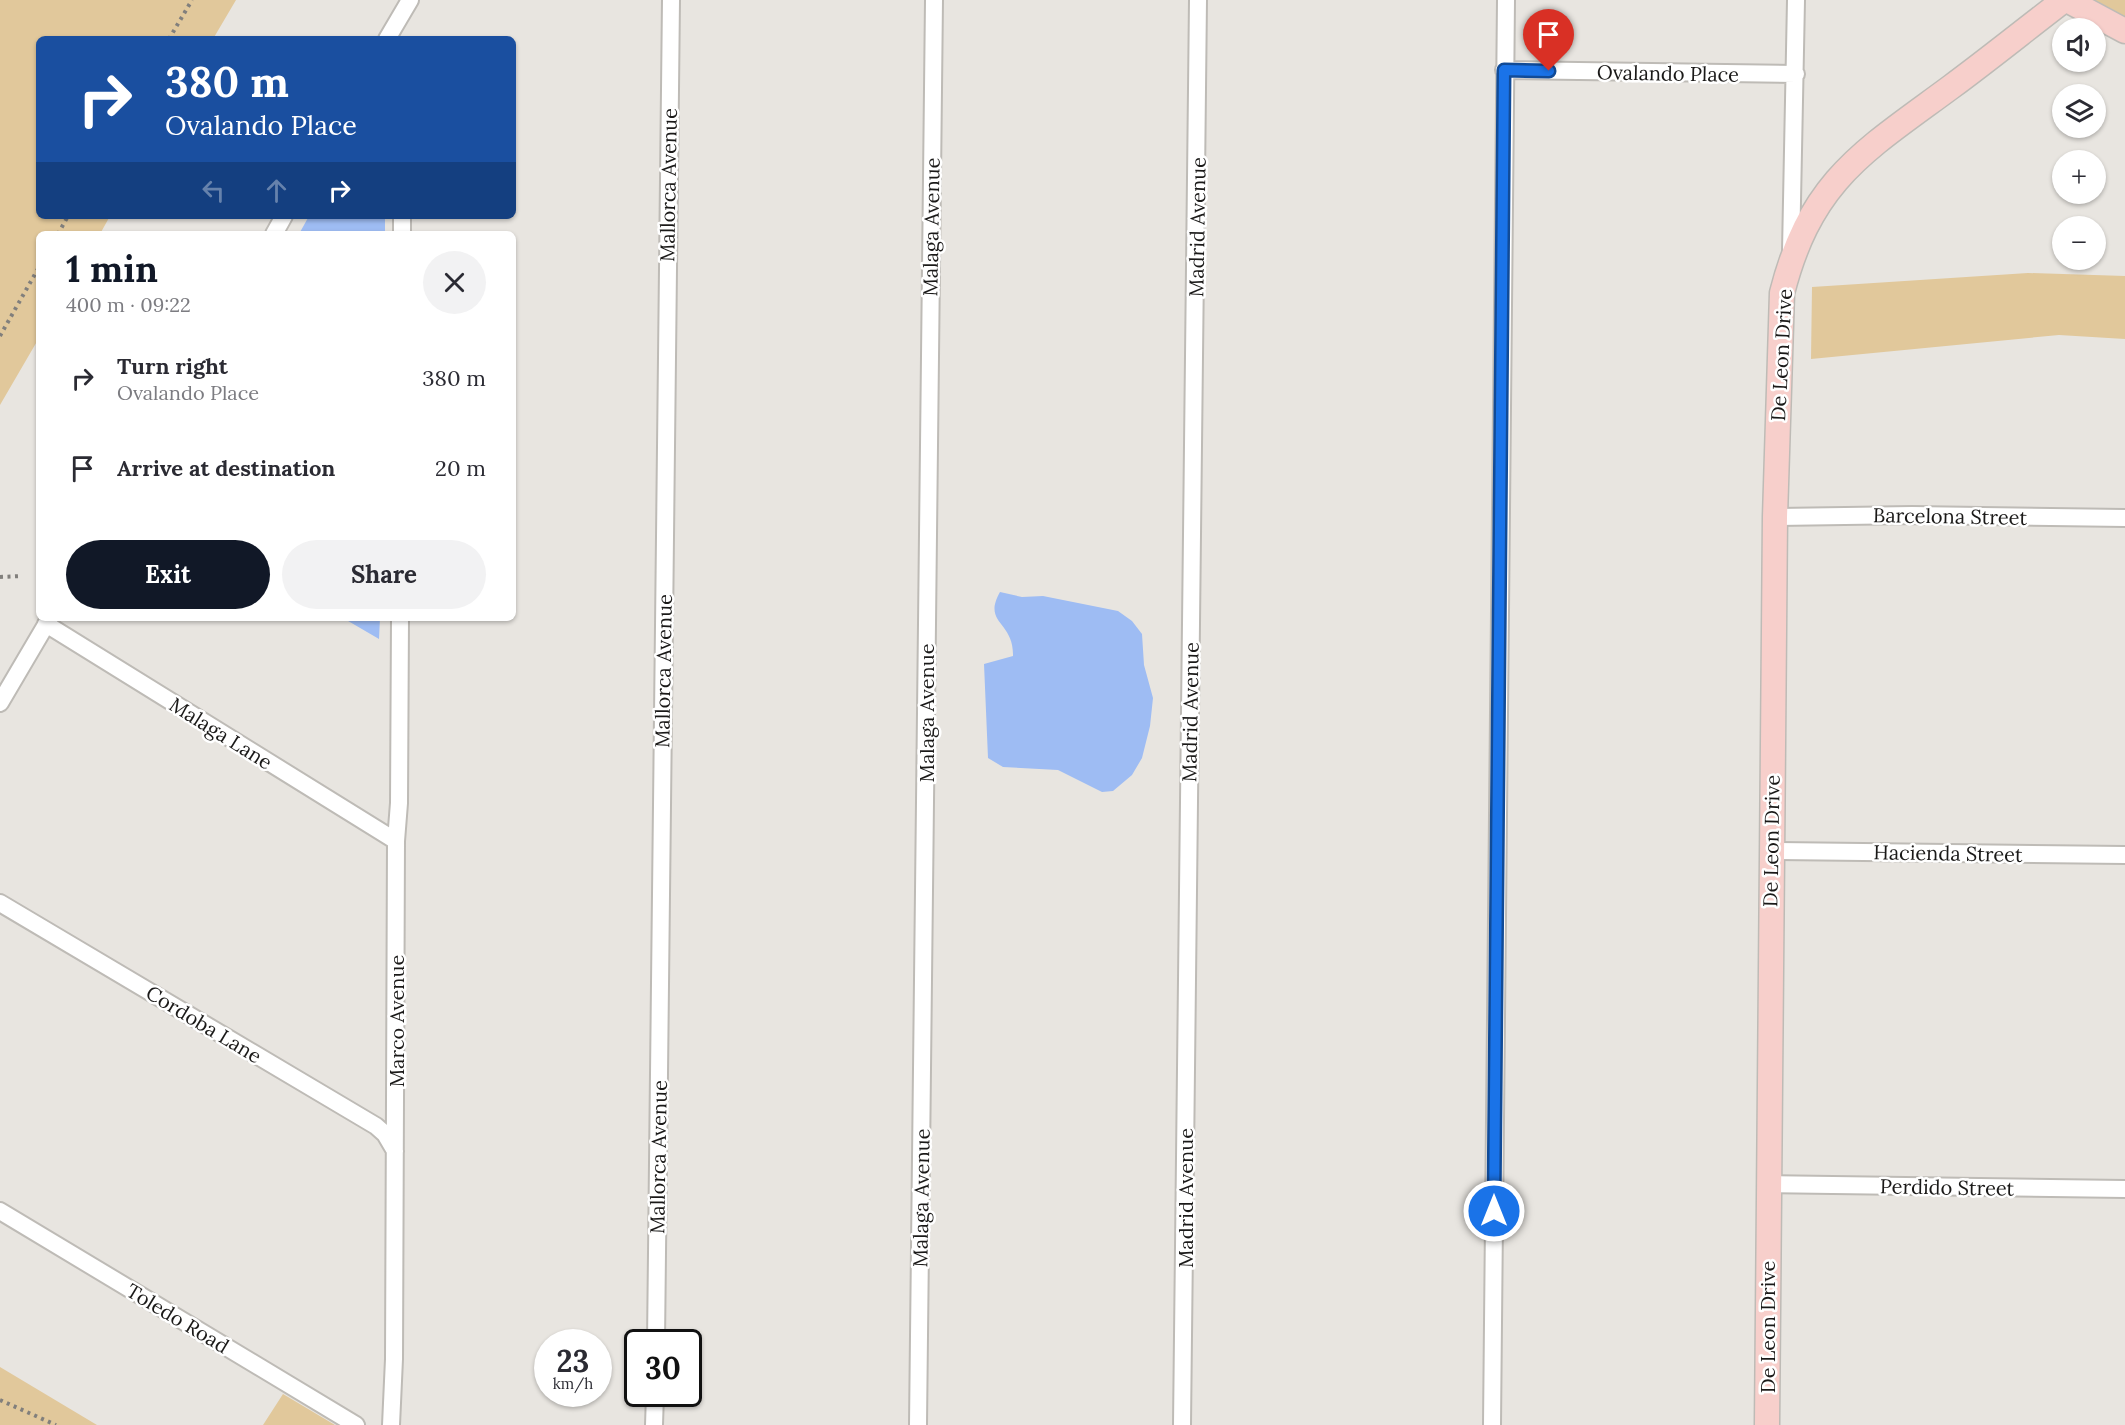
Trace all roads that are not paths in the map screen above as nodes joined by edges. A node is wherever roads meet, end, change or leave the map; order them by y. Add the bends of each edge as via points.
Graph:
1 (671, 0) edge
2 (934, 0) edge
3 (1198, 0) edge
4 (1506, 0) edge
5 (1796, 0) edge
6 (2065, 0) edge
7 (406, 6) edge
8 (2125, 31) edge
9 (389, 36) edge
10 (403, 36) edge
11 (1504, 70) junction
12 (1796, 74) junction
13 (1791, 258) junction
14 (1775, 517) junction
15 (2125, 519) edge
16 (48, 621) edge
17 (400, 621) edge
18 (0, 703) edge
19 (396, 841) junction
20 (1770, 851) junction
21 (2125, 855) edge
22 (0, 903) edge
23 (396, 1155) junction
24 (1768, 1184) junction
25 (2125, 1189) edge
26 (0, 1211) edge
27 (656, 1329) edge
28 (655, 1407) edge
29 (356, 1425) edge
30 (391, 1425) edge
31 (654, 1425) edge
32 (918, 1425) edge
33 (1182, 1425) edge
34 (1492, 1425) edge
35 (1767, 1425) edge

1 - 27 street, Mallorca Avenue
2 - 32 street, Malaga Avenue
3 - 33 street, Madrid Avenue
4 - 11 street
5 - 12 street, De Leon Drive
6 - 8 street
6 - 13 street, De Leon Drive via 1854,159 1819,202
7 - 9 street
7 - 10 street
11 - 12 street, Ovalando Place
11 - 34 street
12 - 13 street, De Leon Drive
13 - 14 street, De Leon Drive via 1779,327
14 - 15 street, Barcelona Street
14 - 20 street, De Leon Drive
16 - 18 street
16 - 19 street, Malaga Lane
17 - 19 street, Marco Avenue
19 - 23 street, Marco Avenue
20 - 21 street, Hacienda Street
20 - 24 street, De Leon Drive
22 - 23 street, Cordoba Lane via 376,1126
23 - 30 street, Marco Avenue
24 - 25 street, Perdido Street
24 - 35 street, De Leon Drive
26 - 29 street, Toledo Road
28 - 31 street

